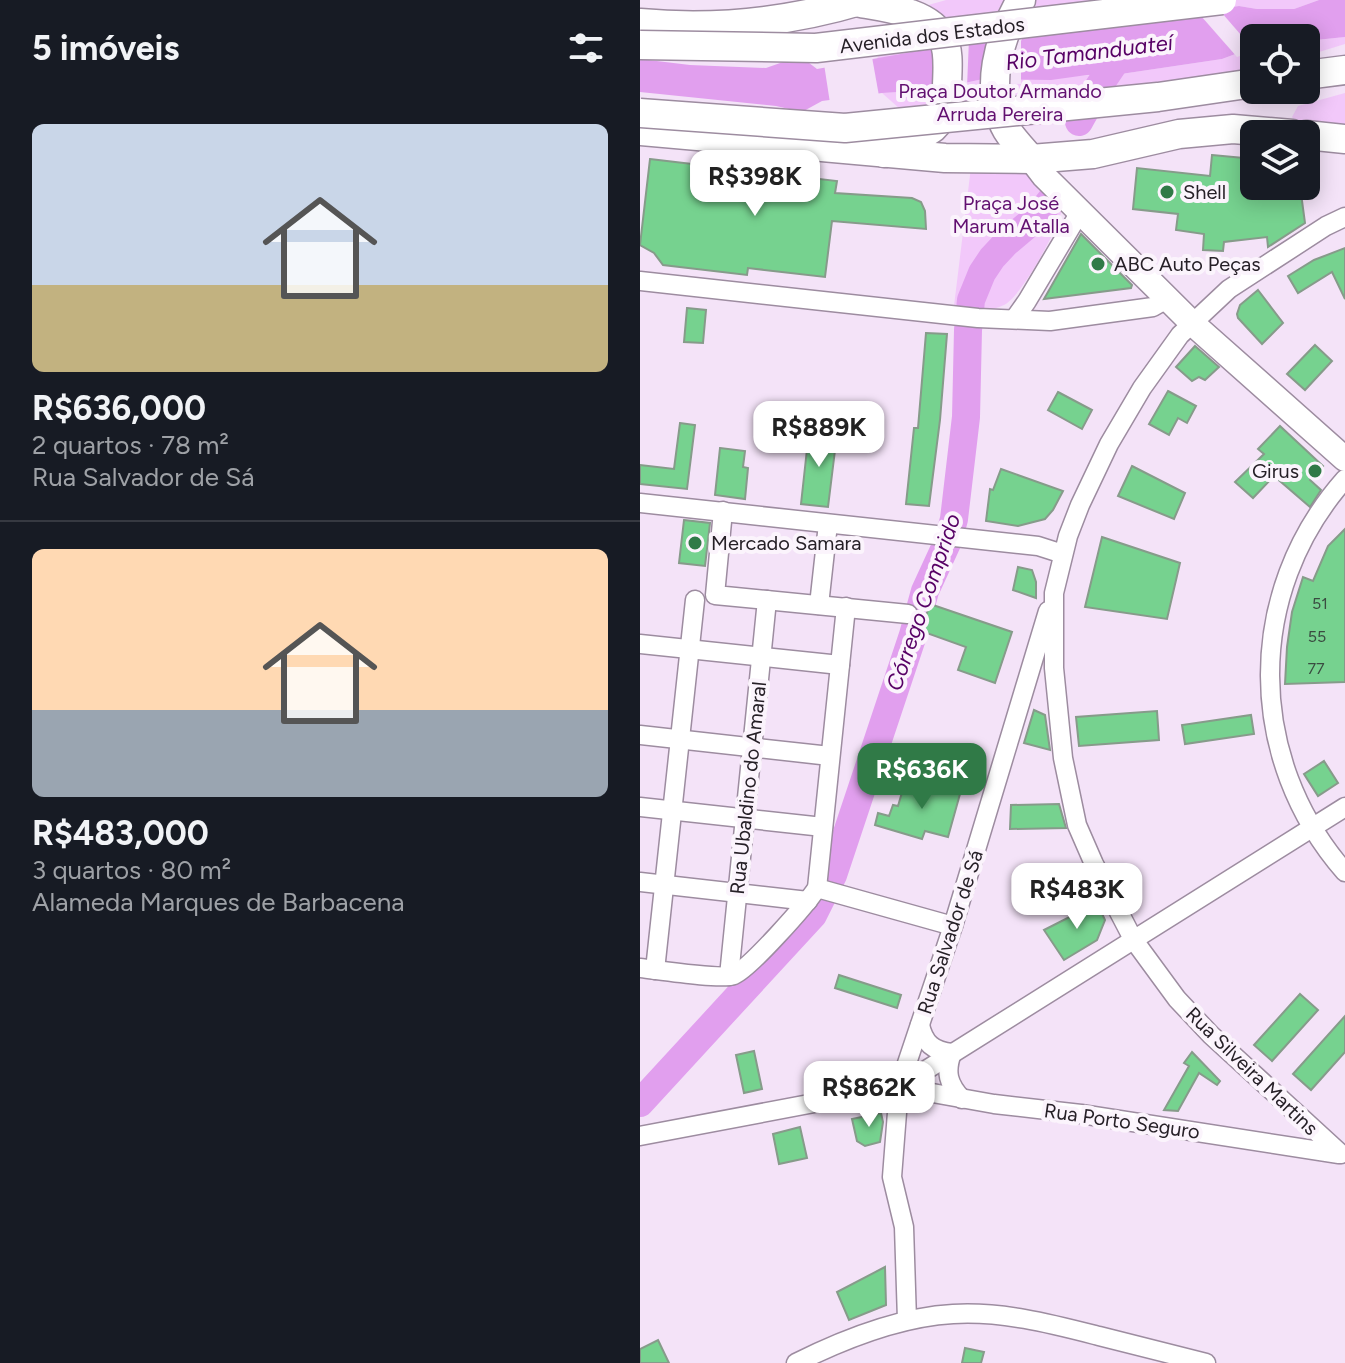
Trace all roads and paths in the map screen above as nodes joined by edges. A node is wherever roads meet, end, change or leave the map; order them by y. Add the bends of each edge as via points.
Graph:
1 (1222, 0) edge
2 (859, 1) edge
3 (1015, 12) edge
4 (640, 23) edge
5 (640, 45) edge
6 (1345, 70) edge
7 (1320, 73) edge
8 (1240, 85) edge
9 (640, 113) edge
10 (1240, 130) edge
11 (640, 131) edge
12 (1009, 133) junction
13 (1320, 136) edge
14 (1345, 139) edge
15 (883, 153) junction
16 (1093, 154) junction
17 (1031, 159) junction
18 (1080, 212) junction
19 (1345, 217) edge
20 (640, 281) edge
21 (1167, 299) junction
22 (1015, 318) junction
23 (1193, 324) junction
24 (1345, 459) edge
25 (1345, 479) edge
26 (640, 503) edge
27 (723, 511) junction
28 (828, 524) junction
29 (1063, 554) junction
30 (1054, 593) junction
31 (695, 600) dead end
32 (767, 600) junction
33 (819, 605) junction
34 (846, 607) junction
35 (908, 614) dead end
36 (640, 644) edge
37 (690, 649) junction
38 (761, 657) junction
39 (840, 665) junction
40 (640, 735) edge
41 (680, 739) junction
42 (752, 747) junction
43 (830, 756) junction
44 (640, 807) edge
45 (1345, 807) edge
46 (672, 811) junction
47 (745, 818) junction
48 (823, 827) junction
49 (1312, 827) junction
50 (1345, 872) edge
51 (640, 882) edge
52 (664, 885) junction
53 (819, 892) junction
54 (738, 893) junction
55 (953, 926) junction
56 (1133, 939) junction
57 (648, 969) edge
58 (729, 976) junction
59 (920, 1025) junction
60 (952, 1053) junction
61 (899, 1087) junction
62 (962, 1099) junction
63 (640, 1136) edge
64 (1343, 1155) edge
65 (907, 1320) junction
66 (796, 1363) edge
67 (1206, 1363) edge

1 - 5 highway, Avenida dos Estados, bridge via 816,48
2 - 4 highway, Avenida dos Estados via 744,25
2 - 15 highway via 919,17 934,27 945,46 942,116 933,127
3 - 12 highway via 996,65 999,106
6 - 7 highway
8 - 9 highway, bridge via 845,128
10 - 16 highway via 1179,134
11 - 15 highway
12 - 16 highway
12 - 17 highway
13 - 14 highway
15 - 17 highway
16 - 17 highway
17 - 18 main road
18 - 21 main road
18 - 22 street
19 - 23 street, Rua Silveira Martins via 1229,289
20 - 22 street
21 - 22 street via 1153,307 1050,321
21 - 23 main road
23 - 24 main road
23 - 29 street, Rua Silveira Martins via 1125,414 1080,505
25 - 49 street via 1296,555 1278,604 1270,652 1276,738
26 - 27 street
27 - 28 street
27 - 32 street via 715,595
28 - 29 street via 1038,546
28 - 33 street
29 - 30 street, Rua Silveira Martins
30 - 55 street, Rua Salvador de Sá
30 - 56 street, Rua Silveira Martins via 1058,724 1070,796 1088,851
31 - 37 street
32 - 33 street
32 - 38 street, Rua Ubaldino do Amaral
33 - 34 street
34 - 35 street
34 - 39 street
36 - 37 street
37 - 38 street
37 - 41 street
38 - 39 street
38 - 42 street, Rua Ubaldino do Amaral
39 - 43 street
40 - 41 street
41 - 42 street
41 - 46 street
42 - 43 street
42 - 47 street, Rua Ubaldino do Amaral
43 - 48 street
44 - 46 street
45 - 49 street
46 - 47 street
46 - 52 street
47 - 48 street
47 - 54 street, Rua Ubaldino do Amaral
48 - 53 street
49 - 50 street
49 - 56 street
51 - 52 street
52 - 54 street
52 - 57 street
53 - 54 street
53 - 55 street
53 - 58 street
54 - 58 street, Rua Ubaldino do Amaral
55 - 59 street, Rua Salvador de Sá
56 - 60 street
56 - 64 street, Rua Silveira Martins via 1211,1035
57 - 58 street
59 - 60 street via 931,1047
59 - 61 street, Rua Salvador de Sá
60 - 61 street
60 - 62 street via 947,1074
61 - 62 street, Rua Porto Seguro
61 - 63 street
61 - 65 street, Rua Salvador de Sá via 892,1177 904,1227
62 - 64 street, Rua Porto Seguro
65 - 66 street
65 - 67 street via 954,1314 1042,1321

